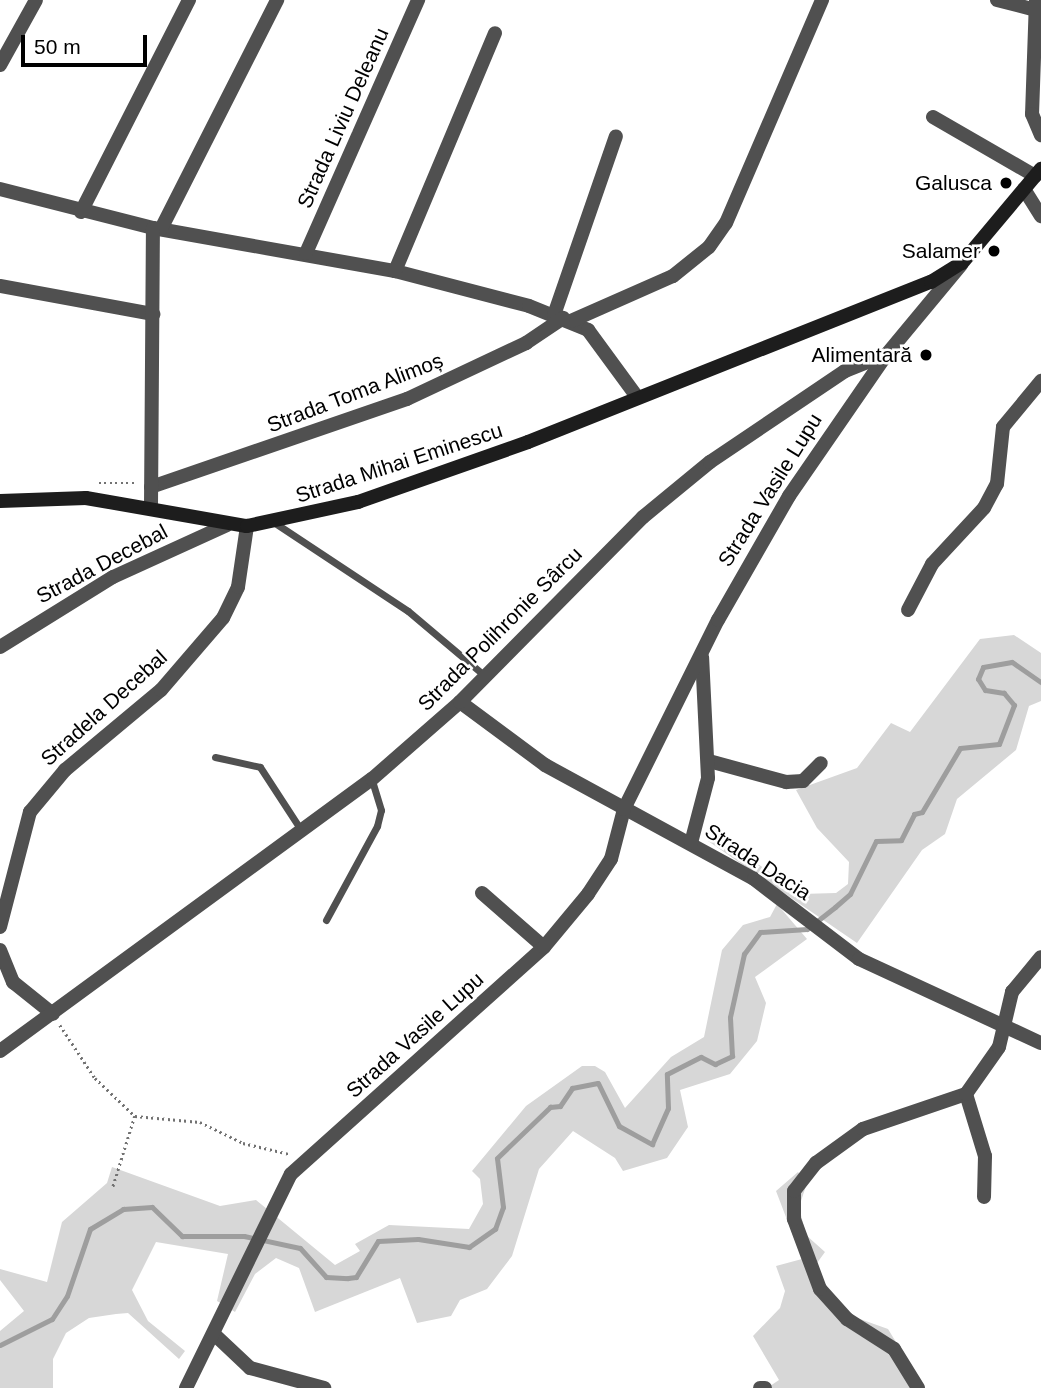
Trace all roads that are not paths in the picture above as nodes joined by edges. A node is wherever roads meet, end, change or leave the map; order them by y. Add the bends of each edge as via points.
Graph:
1 (36, 0) edge
2 (189, 0) edge
3 (276, 0) edge
4 (418, 0) edge
5 (822, 0) edge
6 (997, 0) edge
7 (1036, 5) edge
8 (495, 33) dead end
9 (0, 65) edge
10 (933, 117) dead end
11 (1041, 135) edge
12 (616, 136) dead end
13 (1038, 172) edge
14 (0, 189) edge
15 (1024, 189) junction
16 (81, 212) junction
17 (1041, 216) edge
18 (157, 228) junction
19 (306, 253) junction
20 (962, 263) junction
21 (395, 271) junction
22 (0, 286) edge
23 (153, 314) junction
24 (563, 318) junction
25 (887, 354) junction
26 (1041, 381) edge
27 (637, 397) junction
28 (152, 487) junction
29 (0, 502) edge
30 (152, 506) junction
31 (275, 523) junction
32 (227, 525) junction
33 (247, 526) junction
34 (908, 610) dead end
35 (0, 647) edge
36 (702, 655) junction
37 (485, 676) junction
38 (460, 702) junction
39 (215, 757) dead end
40 (709, 761) junction
41 (821, 763) dead end
42 (372, 779) junction
43 (624, 809) junction
44 (304, 834) junction
45 (691, 843) junction
46 (482, 893) dead end
47 (326, 920) dead end
48 (0, 927) edge
49 (544, 947) junction
50 (0, 950) edge
51 (1041, 957) edge
52 (7, 982) edge
53 (52, 1014) junction
54 (1001, 1024) junction
55 (1041, 1043) edge
56 (0, 1051) edge
57 (966, 1094) junction
58 (984, 1197) dead end
59 (215, 1335) junction
60 (186, 1388) edge
61 (324, 1388) edge
62 (918, 1388) edge

1 - 9 street
2 - 16 street
3 - 18 street
4 - 19 street, Strada Liviu Deleanu
5 - 24 street, Strada Toma Alimoș via 726,223 709,247 673,276
6 - 7 street
7 - 11 street via 1032,114
8 - 21 street
10 - 13 street
12 - 24 street
13 - 15 main road, Strada Mihai Eminescu
14 - 16 street
15 - 17 street
15 - 20 main road, Strada Mihai Eminescu
16 - 18 street
18 - 19 street
18 - 23 street
19 - 21 street
20 - 25 street, Strada Polihronie Sârcu
20 - 27 main road, Strada Mihai Eminescu via 878,306
21 - 24 street
22 - 23 street
23 - 28 street
24 - 27 street via 605,348
24 - 28 street, Strada Toma Alimoș via 526,344 407,399
25 - 36 street, Strada Vasile Lupu via 789,496
25 - 37 street, Strada Polihronie Sârcu via 845,371 709,462 643,517
26 - 34 street via 1003,427 998,484 984,508 932,564
27 - 31 main road, Strada Mihai Eminescu via 358,502
28 - 30 street
29 - 30 main road, Strada Mihai Eminescu via 86,498
30 - 32 main road, Strada Mihai Eminescu
31 - 33 main road, Strada Mihai Eminescu
31 - 37 lane via 408,611
32 - 33 main road, Strada Mihai Eminescu
32 - 35 street, Strada Decebal via 113,577
33 - 48 street, Stradela Decebal via 238,587 223,618 161,690 65,770 30,812
36 - 40 street
36 - 43 street, Strada Vasile Lupu
37 - 38 street, Strada Polihronie Sârcu
38 - 42 street, Strada Polihronie Sârcu
38 - 43 street, Strada Dacia via 545,765
39 - 44 lane via 260,767
40 - 41 street via 786,782 803,781
40 - 45 street
42 - 44 street, Strada Polihronie Sârcu
42 - 47 lane via 381,810 377,826
43 - 45 street, Strada Dacia
43 - 49 street, Strada Vasile Lupu via 611,859
44 - 53 street, Strada Polihronie Sârcu
45 - 54 street, Strada Dacia via 754,879 859,959
46 - 49 street
49 - 59 street, Strada Vasile Lupu via 291,1174 272,1204
50 - 52 street
51 - 54 street via 1012,992
52 - 53 street
53 - 56 street, Strada Polihronie Sârcu
54 - 55 street, Strada Dacia
54 - 57 street via 990,1066
57 - 58 street via 985,1156
57 - 62 street via 847,1139 799,1181 792,1203 820,1289 847,1319 894,1349
59 - 60 street, Strada Vasile Lupu
59 - 61 street via 250,1368

